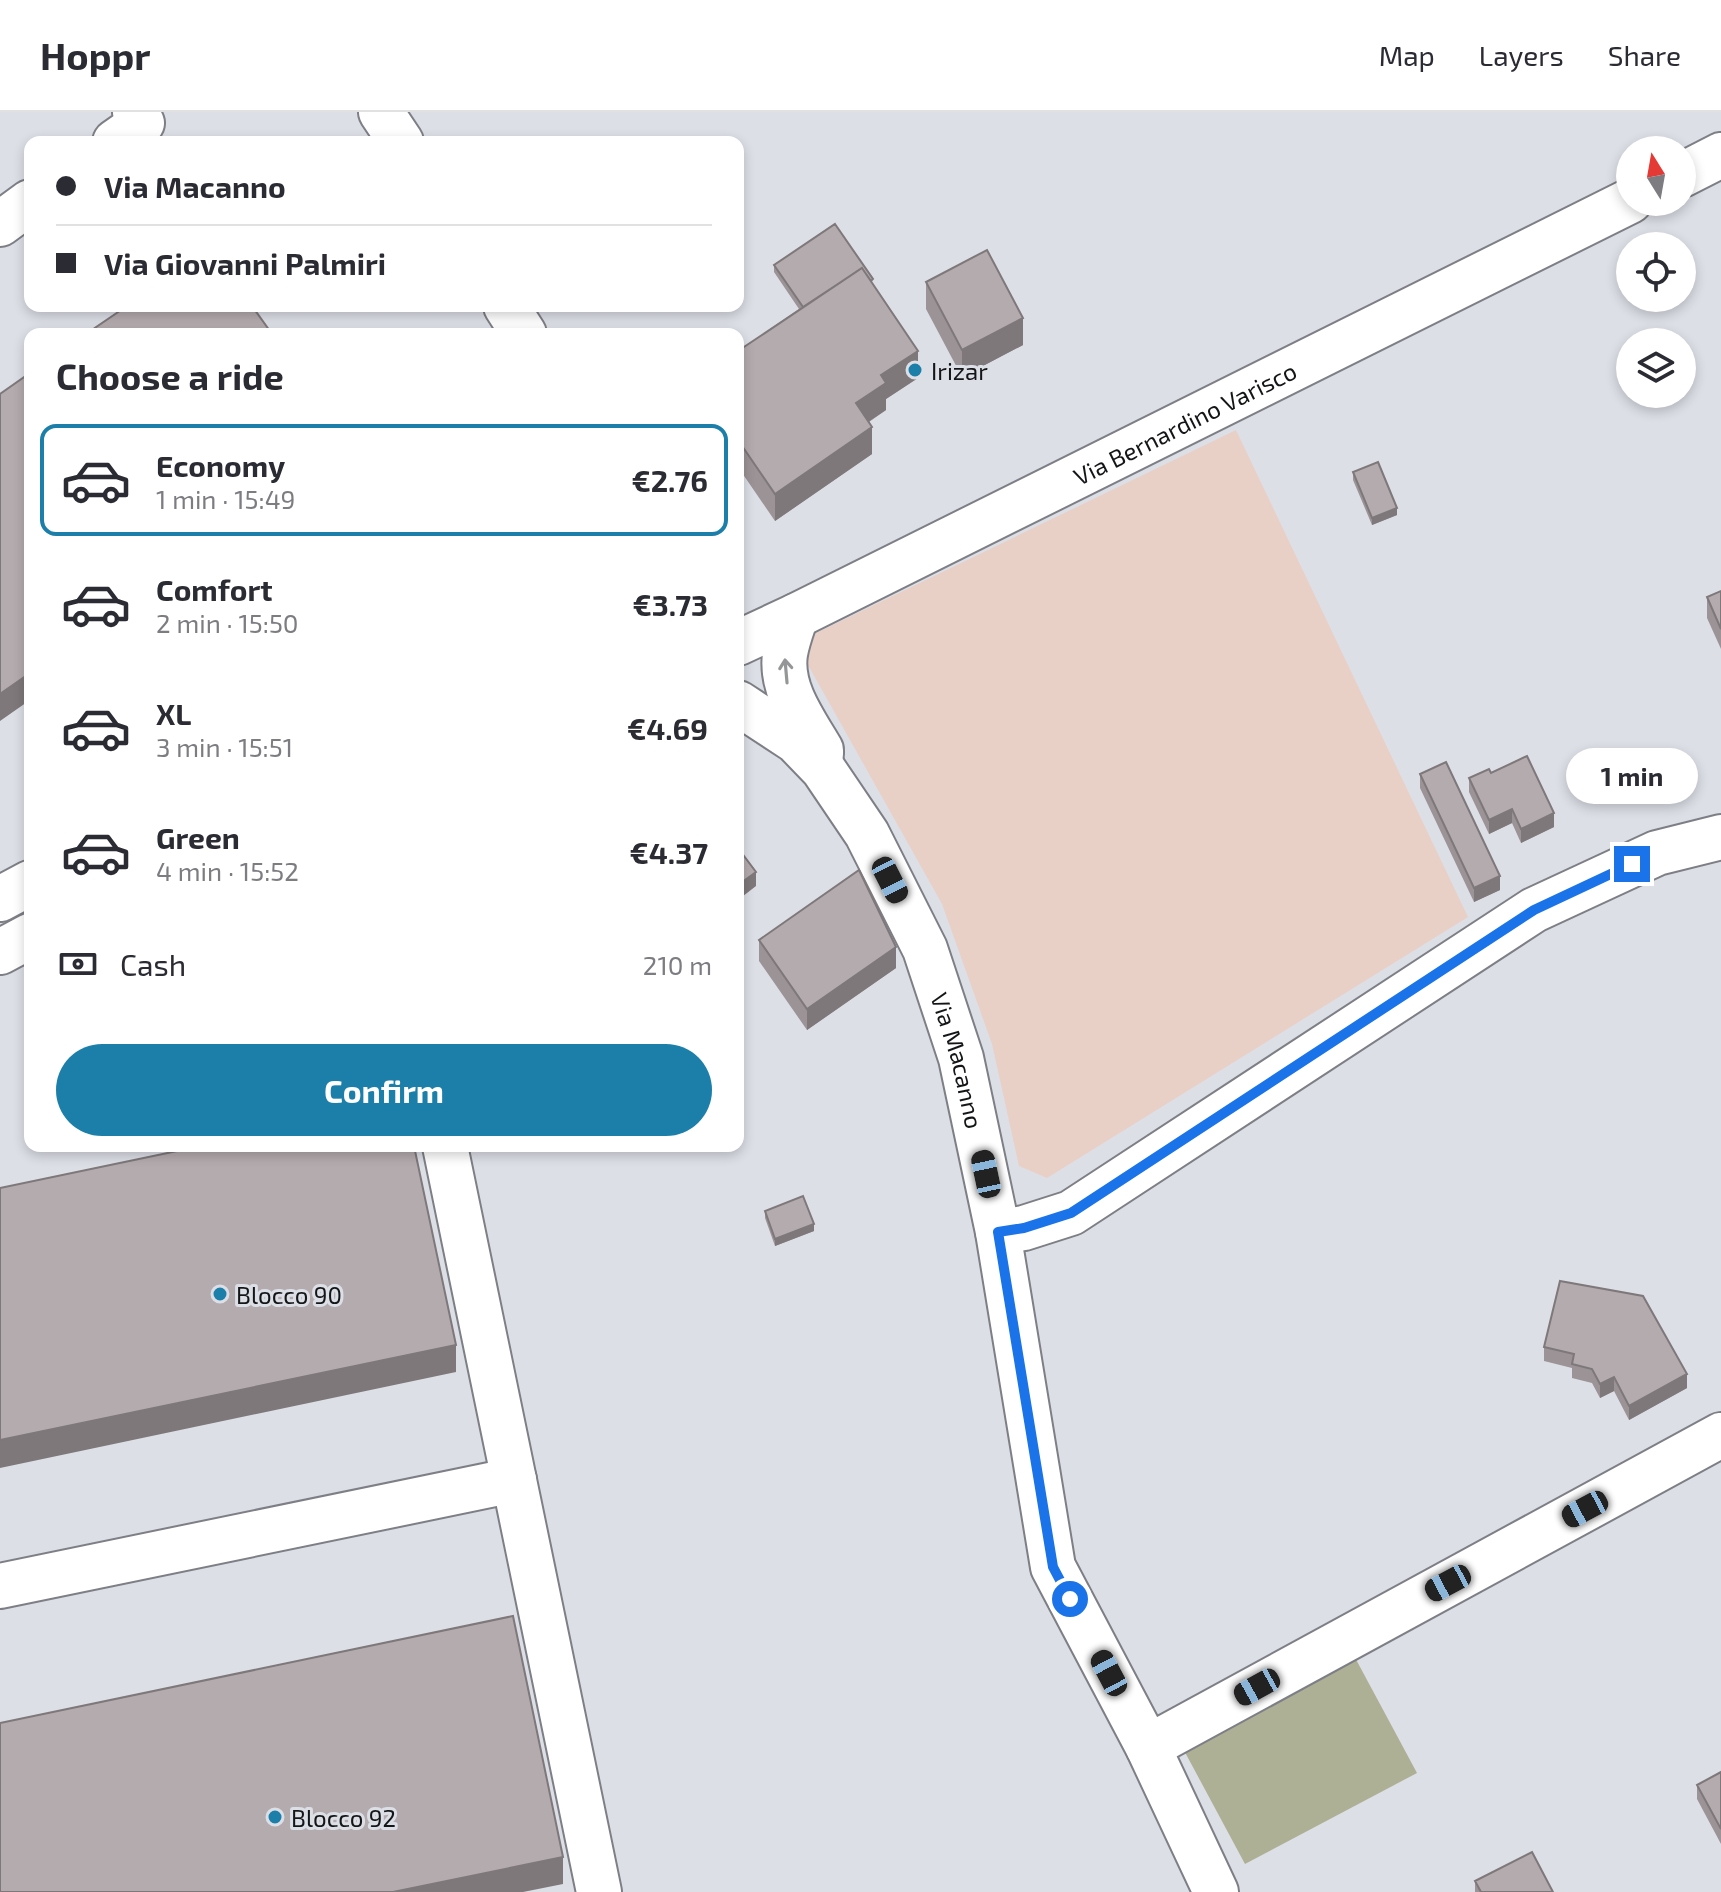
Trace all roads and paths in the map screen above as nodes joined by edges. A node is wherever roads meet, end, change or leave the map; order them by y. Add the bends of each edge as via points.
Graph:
1 (135, 112) edge
2 (381, 112) edge
3 (124, 136) edge
4 (397, 136) edge
5 (1721, 155) edge
6 (1696, 168) edge
7 (24, 206) edge
8 (1616, 208) edge
9 (0, 224) edge
10 (796, 616) junction
11 (744, 640) edge
12 (744, 707) edge
13 (823, 769) junction
14 (1721, 837) edge
15 (24, 886) edge
16 (0, 899) edge
17 (24, 939) edge
18 (0, 952) edge
19 (446, 1152) edge
20 (998, 1232) junction
21 (1721, 1435) edge
22 (514, 1480) junction
23 (0, 1586) edge
24 (1148, 1747) junction
25 (599, 1892) edge
26 (1216, 1892) edge

1 - 3 street via 142,123
2 - 4 street
5 - 6 street
7 - 9 street
8 - 10 street, Via Bernardino Varisco
10 - 11 street, Via Bernardino Varisco
13 -> 10 street via 821,750 785,679 785,655
12 - 13 street, Via Macanno via 796,741
13 - 20 street, Via Macanno via 867,834 925,949 961,1058
14 - 20 street via 1657,853 1534,910 1071,1213
15 - 16 street
17 - 18 street
19 - 22 street
20 - 24 street, Via Macanno via 1053,1567
21 - 24 street
22 - 23 street
22 - 25 street
24 - 26 street, Via Macanno

